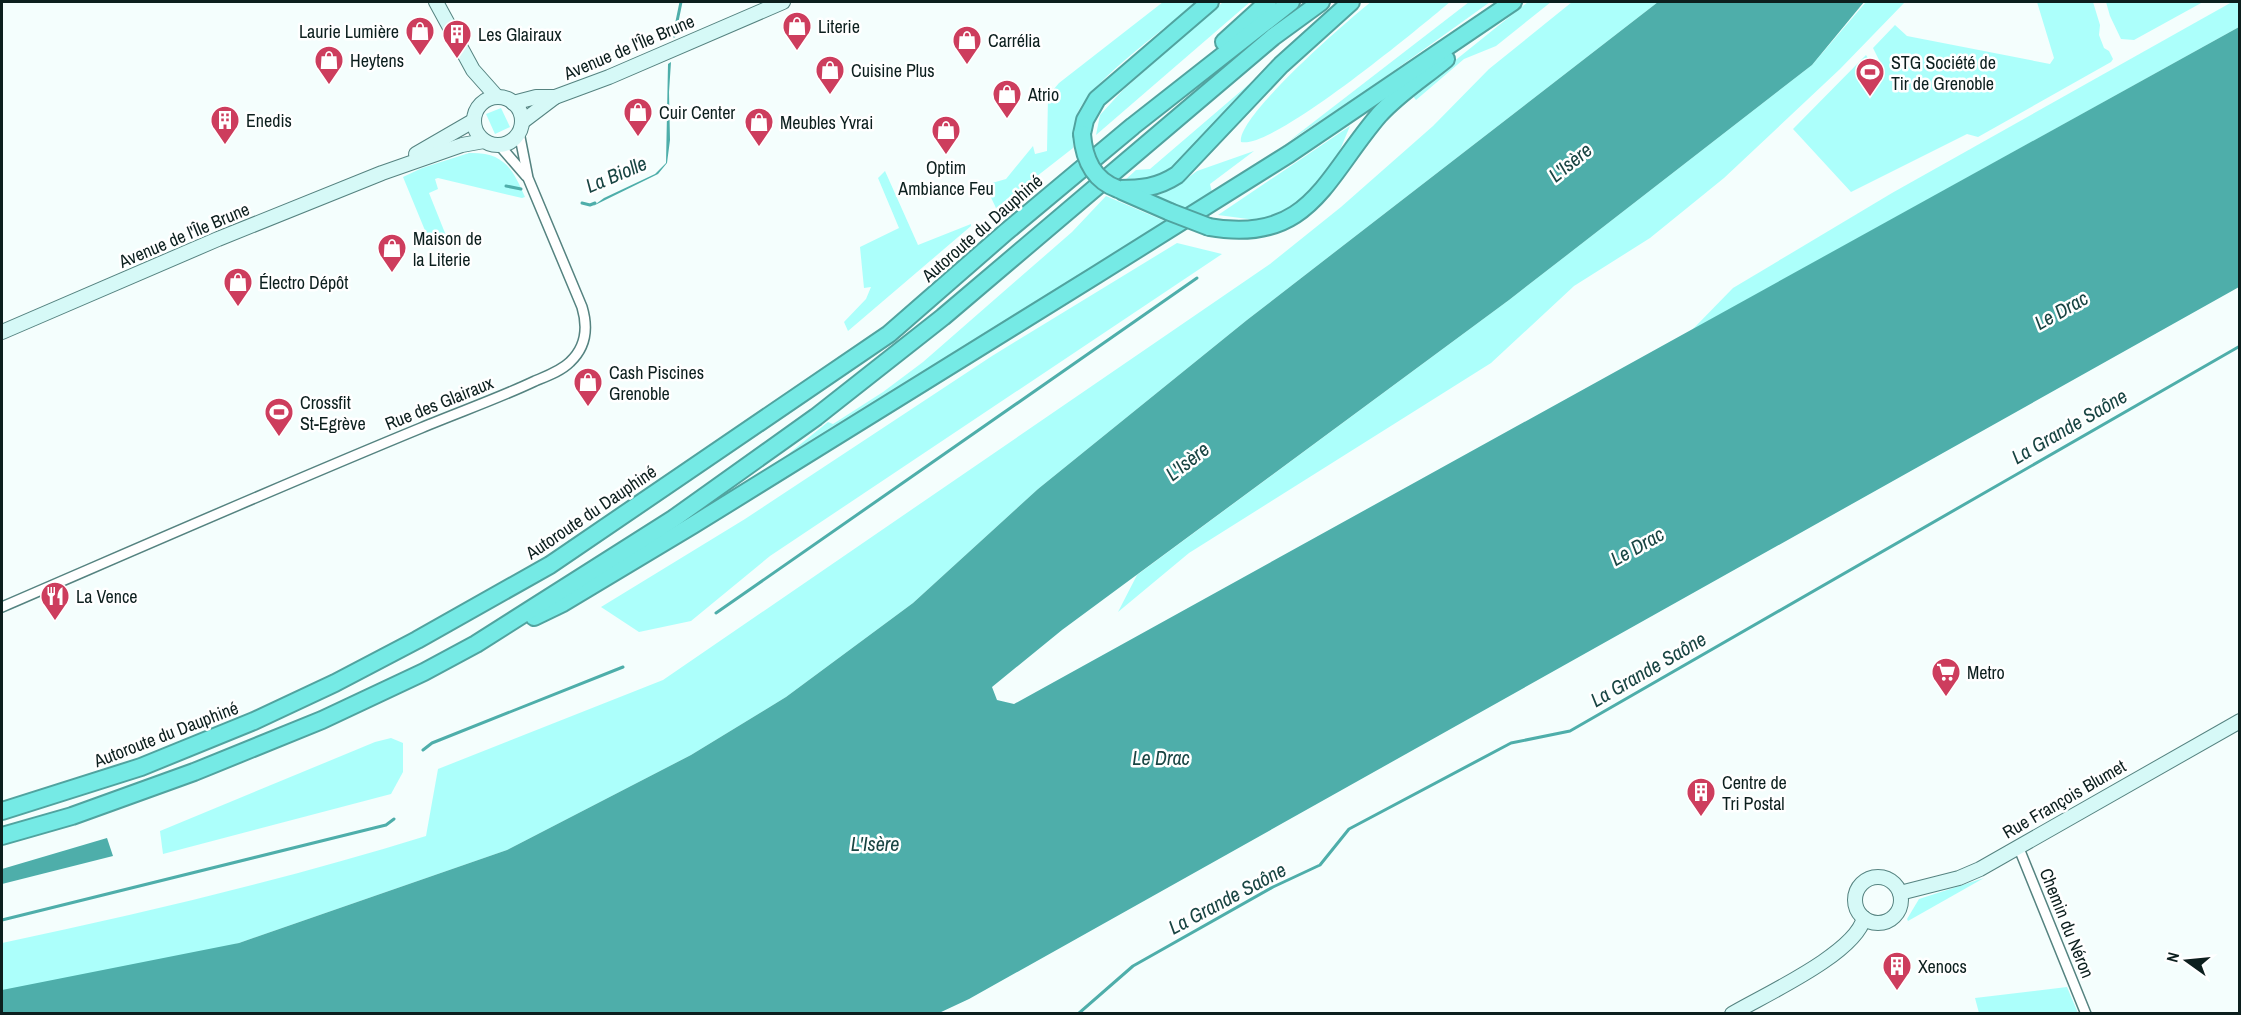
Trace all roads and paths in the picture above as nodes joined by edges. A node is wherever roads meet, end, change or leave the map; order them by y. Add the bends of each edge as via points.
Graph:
1 (436, 2) edge
2 (783, 2) edge
3 (1210, 2) edge
4 (1268, 2) edge
5 (1291, 2) edge
6 (1321, 2) edge
7 (1351, 2) edge
8 (1513, 2) edge
9 (473, 70) junction
10 (497, 97) junction
11 (555, 97) junction
12 (513, 103) junction
13 (478, 107) junction
14 (473, 121) junction
15 (1133, 126) junction
16 (521, 127) junction
17 (484, 141) junction
18 (500, 146) junction
19 (382, 173) junction
20 (528, 178) junction
21 (1118, 189) junction
22 (2, 332) edge
23 (2, 607) edge
24 (473, 646) junction
25 (2240, 721) edge
26 (2, 811) edge
27 (2, 836) edge
28 (2018, 846) junction
29 (1900, 893) junction
30 (1864, 918) junction
31 (1732, 1014) edge
32 (2086, 1014) edge

1 - 9 street
2 - 11 street, Avenue de l'Île Brune
3 - 21 highway, bridge via 1091,108 1082,134 1085,154 1094,172
4 - 15 highway
5 - 15 highway
6 - 24 highway via 1273,37 943,317 816,417 673,519
7 - 21 highway via 1281,64 1177,175 1145,189
8 - 21 highway, bridge via 1396,98 1324,188 1299,212 1274,226 1230,230 1209,226
8 - 24 highway via 1289,154 961,359 563,603
9 - 10 street
9 - 13 street
10 - 12 street
10 - 13 street
11 - 12 street, Avenue de l'Île Brune
11 - 16 street, Avenue de l'Île Brune
12 - 16 street via 518,108
13 - 14 street
14 - 17 street
14 - 19 street, Avenue de l'Île Brune
15 - 26 highway, Autoroute du Dauphiné via 890,334 550,565 417,640 254,721 141,767
16 - 18 street via 508,143
16 - 20 street, Rue des Glairaux
17 - 18 street
17 - 19 street, Avenue de l'Île Brune
18 - 20 street, Rue des Glairaux
19 - 22 street, Avenue de l'Île Brune
20 - 23 street, Rue des Glairaux via 585,319 583,342 570,363 511,392
24 - 27 highway via 322,720 194,772 72,816
25 - 28 street, Rue François Blumet
28 - 29 street, Rue François Blumet via 1959,878
28 - 32 street, Chemin du Néron
29 - 30 street via 1900,908 1890,920 1877,923
29 - 30 street via 1894,882 1883,877 1863,882 1855,901
30 - 31 street via 1862,927 1834,954

